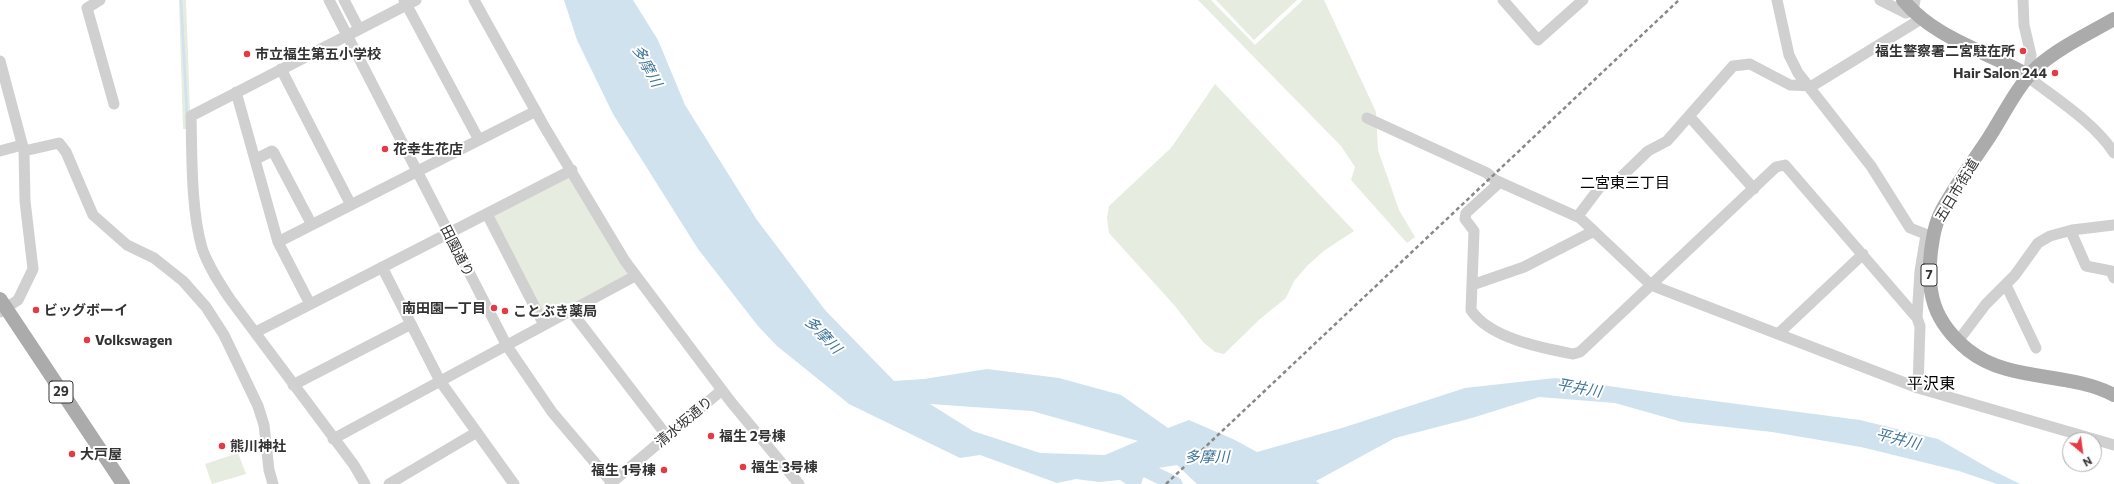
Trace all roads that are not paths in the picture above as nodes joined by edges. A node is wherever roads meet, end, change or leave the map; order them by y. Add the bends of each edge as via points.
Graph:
1 (100, 0) edge
2 (329, 0) edge
3 (344, 0) edge
4 (474, 0) edge
5 (1503, 0) edge
6 (1583, 0) edge
7 (1777, 0) edge
8 (1880, 0) edge
9 (1903, 0) edge
10 (2023, 0) edge
11 (409, 2) edge
12 (1916, 10) edge
13 (2114, 19) edge
14 (359, 29) junction
15 (346, 35) junction
16 (0, 61) edge
17 (281, 69) junction
18 (2028, 77) junction
19 (1810, 86) junction
20 (236, 92) junction
21 (114, 104) dead end
22 (536, 111) junction
23 (1690, 116) junction
24 (1367, 118) dead end
25 (479, 140) junction
26 (23, 148) junction
27 (0, 150) edge
28 (2114, 153) edge
29 (256, 159) junction
30 (572, 170) junction
31 (416, 172) junction
32 (1500, 182) junction
33 (1754, 188) junction
34 (351, 205) junction
35 (487, 214) junction
36 (1578, 216) junction
37 (312, 224) junction
38 (2114, 225) edge
39 (2072, 230) junction
40 (1594, 231) junction
41 (448, 234) junction
42 (1930, 236) junction
43 (278, 242) junction
44 (1863, 254) junction
45 (382, 267) junction
46 (635, 276) junction
47 (2114, 278) edge
48 (1651, 285) junction
49 (2006, 285) junction
50 (1472, 286) junction
51 (310, 304) junction
52 (2, 307) edge
53 (571, 311) junction
54 (1917, 318) junction
55 (411, 324) junction
56 (544, 325) junction
57 (256, 332) junction
58 (1778, 334) junction
59 (1958, 341) junction
60 (507, 346) junction
61 (2036, 348) dead end
62 (440, 381) junction
63 (292, 384) junction
64 (1918, 388) junction
65 (722, 390) junction
66 (2114, 395) edge
67 (477, 432) junction
68 (667, 436) junction
69 (332, 439) junction
70 (2114, 445) edge
71 (123, 484) edge
72 (273, 484) edge
73 (365, 484) edge
74 (389, 484) edge
75 (513, 484) edge
76 (611, 484) edge
77 (800, 484) edge

1 - 21 street via 87,8
2 - 15 street, 田園通り
3 - 14 street
4 - 22 street
5 - 6 street via 1538,40
7 - 19 street via 1791,60 1798,73
8 - 12 street via 1906,12
9 - 12 main road
10 - 18 street via 2024,25 2030,55
11 - 14 street
11 - 25 street
12 - 18 main road via 1949,37
12 - 19 street
13 - 18 main road, 五日市街道 / 7 via 2056,52
14 - 15 street
15 - 17 street
15 - 31 street, 田園通り
16 - 26 street
17 - 20 street
17 - 34 street
18 - 28 street via 2065,103 2108,144
18 - 42 main road, 五日市街道 / 7 via 1941,211
19 - 23 street via 1790,85 1750,64 1736,65
19 - 42 street via 1871,166 1910,228
20 - 29 street
20 - 57 street via 190,116 194,188 203,249 220,283
22 - 25 street
22 - 30 street
23 - 33 street
23 - 36 street via 1668,141 1648,151 1617,181 1603,183
24 - 32 street via 1487,173
25 - 31 street
26 - 27 street
26 - 52 street via 32,269 18,300
26 - 72 street via 59,143 66,152 93,214 127,245 154,258 178,277 206,307 224,335 258,406 264,425
29 - 37 street via 272,151 274,153
29 - 43 street
30 - 35 street
30 - 46 street
31 - 34 street
31 - 41 street, 田園通り
32 - 36 street
32 - 50 street via 1466,213 1465,219 1474,231
33 - 44 street via 1776,167 1785,166
33 - 48 street
34 - 37 street
35 - 41 street
35 - 56 street
36 - 40 street
37 - 43 street
38 - 39 street
39 - 47 street via 2086,266 2111,271
39 - 49 street via 2050,236 2038,243
40 - 48 street
40 - 50 street via 1524,267
41 - 45 street
41 - 60 street, 田園通り
42 - 54 street via 1920,271
42 - 59 main road, 五日市街道 / 7 via 1931,296 1944,325
43 - 51 street
44 - 54 street
44 - 58 street
45 - 51 street
45 - 55 street
46 - 53 street
46 - 65 street
48 - 50 street via 1578,354 1524,345 1492,328 1471,310
48 - 58 street
49 - 59 street via 1986,304
49 - 61 street
51 - 57 street
52 - 71 main road, 29
53 - 56 street
53 - 68 street
54 - 64 street via 1920,326
55 - 62 street
55 - 63 street
56 - 60 street
57 - 63 street
58 - 64 street
59 - 66 main road, 五日市街道 / 7 via 1980,358 1999,366 2089,385
60 - 62 street
60 - 76 street, 田園通り via 552,412
62 - 67 street
62 - 69 street
63 - 69 street
64 - 70 street
65 - 68 street, 清水坂通り
65 - 77 street
67 - 74 street
67 - 75 street
68 - 76 street, 清水坂通り
69 - 73 street via 354,465

